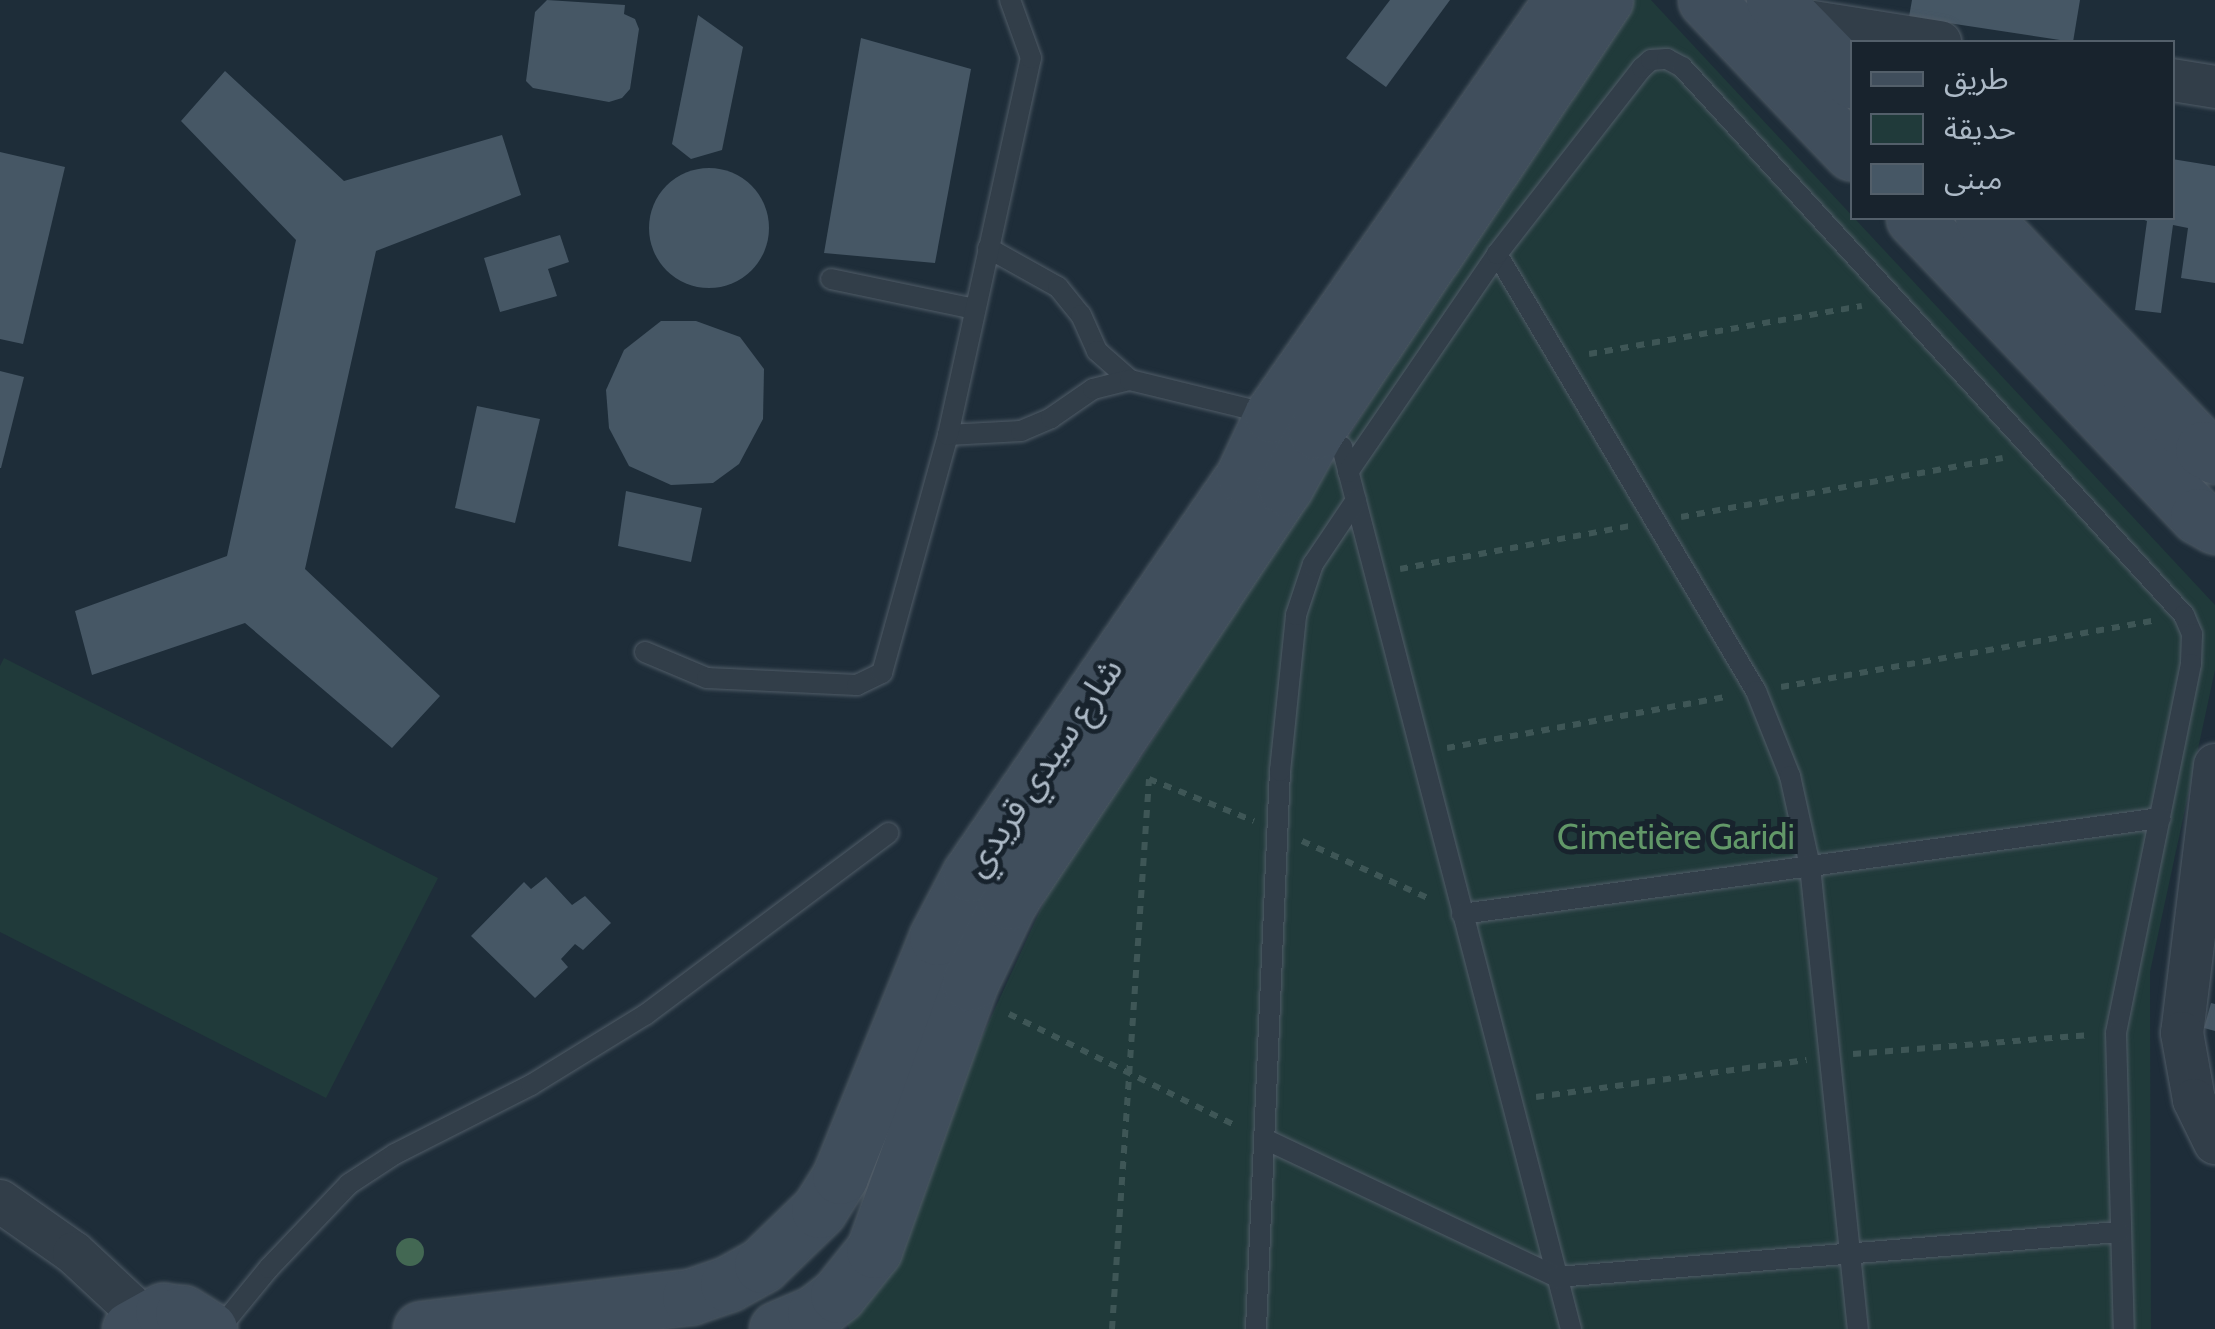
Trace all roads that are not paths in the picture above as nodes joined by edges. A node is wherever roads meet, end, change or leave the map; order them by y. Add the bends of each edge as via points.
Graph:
1 (1010, 0) edge
2 (1562, 0) edge
3 (1606, 0) edge
4 (1706, 0) edge
5 (1784, 9) edge
6 (1931, 40) edge
7 (1850, 78) edge
8 (2175, 80) edge
9 (2215, 87) edge
10 (1850, 152) edge
11 (1916, 220) edge
12 (1985, 220) edge
13 (988, 248) junction
14 (1497, 254) junction
15 (831, 280) dead end
16 (975, 309) junction
17 (1130, 380) junction
18 (1305, 433) junction
19 (948, 435) junction
20 (2215, 456) edge
21 (1356, 500) junction
22 (2215, 526) edge
23 (645, 652) dead end
24 (2214, 778) edge
25 (2160, 818) junction
26 (888, 833) dead end
27 (1810, 866) junction
28 (2206, 896) edge
29 (1462, 914) junction
30 (1267, 1140) junction
31 (2215, 1143) edge
32 (0, 1201) edge
33 (2119, 1232) junction
34 (1850, 1254) junction
35 (1557, 1277) junction
36 (137, 1323) edge
37 (209, 1329) edge
38 (219, 1329) edge
39 (421, 1329) edge
40 (777, 1329) edge
41 (1256, 1329) edge
42 (1571, 1329) edge
43 (1858, 1329) edge
44 (2124, 1329) edge

1 - 13 lane via 1030,58
2 - 18 street, شارع سيدي قريدي
3 - 18 street, شارع سيدي قريدي
4 - 10 street
5 - 6 street
5 - 7 street
8 - 9 street
11 - 22 street via 2198,516
12 - 20 street
13 - 16 lane
13 - 17 lane via 1058,287 1097,351
14 - 18 lane
14 - 25 lane via 1642,68 1667,59 1682,67 2184,615 2192,634 2191,664
14 - 27 lane via 1756,691 1790,776
15 - 16 lane
16 - 19 lane
17 - 18 lane
17 - 19 lane via 1093,389 1021,431
18 - 21 lane
18 - 39 street, شارع سيدي قريدي via 1244,476 970,874 937,937 840,1176 793,1240 728,1284 690,1297
18 - 40 street, شارع سيدي قريدي via 1286,487 1008,902 970,983 874,1250 838,1295
19 - 23 lane via 882,673 857,685 707,678
21 - 29 lane
21 - 30 lane via 1313,564 1296,615 1280,771
24 - 28 street
25 - 27 lane
25 - 33 lane via 2116,1032
26 - 38 lane via 645,1015 349,1184
27 - 29 lane
27 - 34 lane
28 - 31 street via 2182,1033 2194,1100
29 - 35 lane
30 - 35 lane
30 - 41 lane
32 - 36 street via 74,1253
33 - 34 lane
33 - 44 lane
34 - 35 lane
34 - 43 lane
35 - 42 lane
36 - 37 street via 163,1312 183,1313

